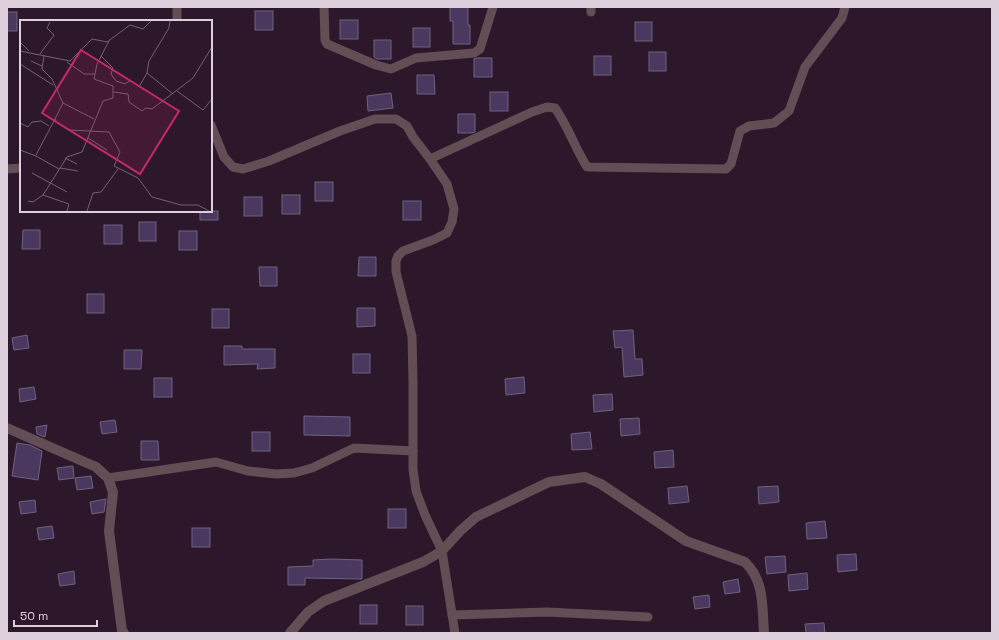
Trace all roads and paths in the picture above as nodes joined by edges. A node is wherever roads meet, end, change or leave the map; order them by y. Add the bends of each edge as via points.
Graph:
1 (176, 7) edge
2 (324, 7) edge
3 (493, 7) edge
4 (845, 7) edge
5 (177, 20) edge
6 (212, 127) edge
7 (430, 159) junction
8 (7, 168) edge
9 (20, 168) edge
10 (7, 428) edge
11 (413, 451) junction
12 (108, 478) junction
13 (442, 551) junction
14 (452, 615) junction
15 (648, 617) dead end
16 (122, 632) edge
17 (290, 633) edge
18 (456, 633) edge
19 (764, 633) edge

1 - 5 street
2 - 3 street via 327,44 391,69 416,58 474,53 480,49
4 - 7 street via 842,18 805,67 789,111 774,124 749,126 740,131 731,164 726,169 587,167 555,108 532,112
6 - 7 street via 224,157 233,166 243,169 375,119 396,120 407,126
7 - 11 street via 448,184 454,209 452,222 446,233 403,251 396,261 396,272 412,336
8 - 9 street
10 - 12 street via 96,467
11 - 12 street via 354,448 312,468 294,473 248,471 216,462
11 - 13 street via 416,491
12 - 16 street via 113,492 109,531
13 - 14 street
13 - 17 street via 423,562 324,601 308,612
13 - 19 street via 460,530 476,517 549,482 585,477 601,484 686,541 746,562 760,585
14 - 15 street via 547,612
14 - 18 street

